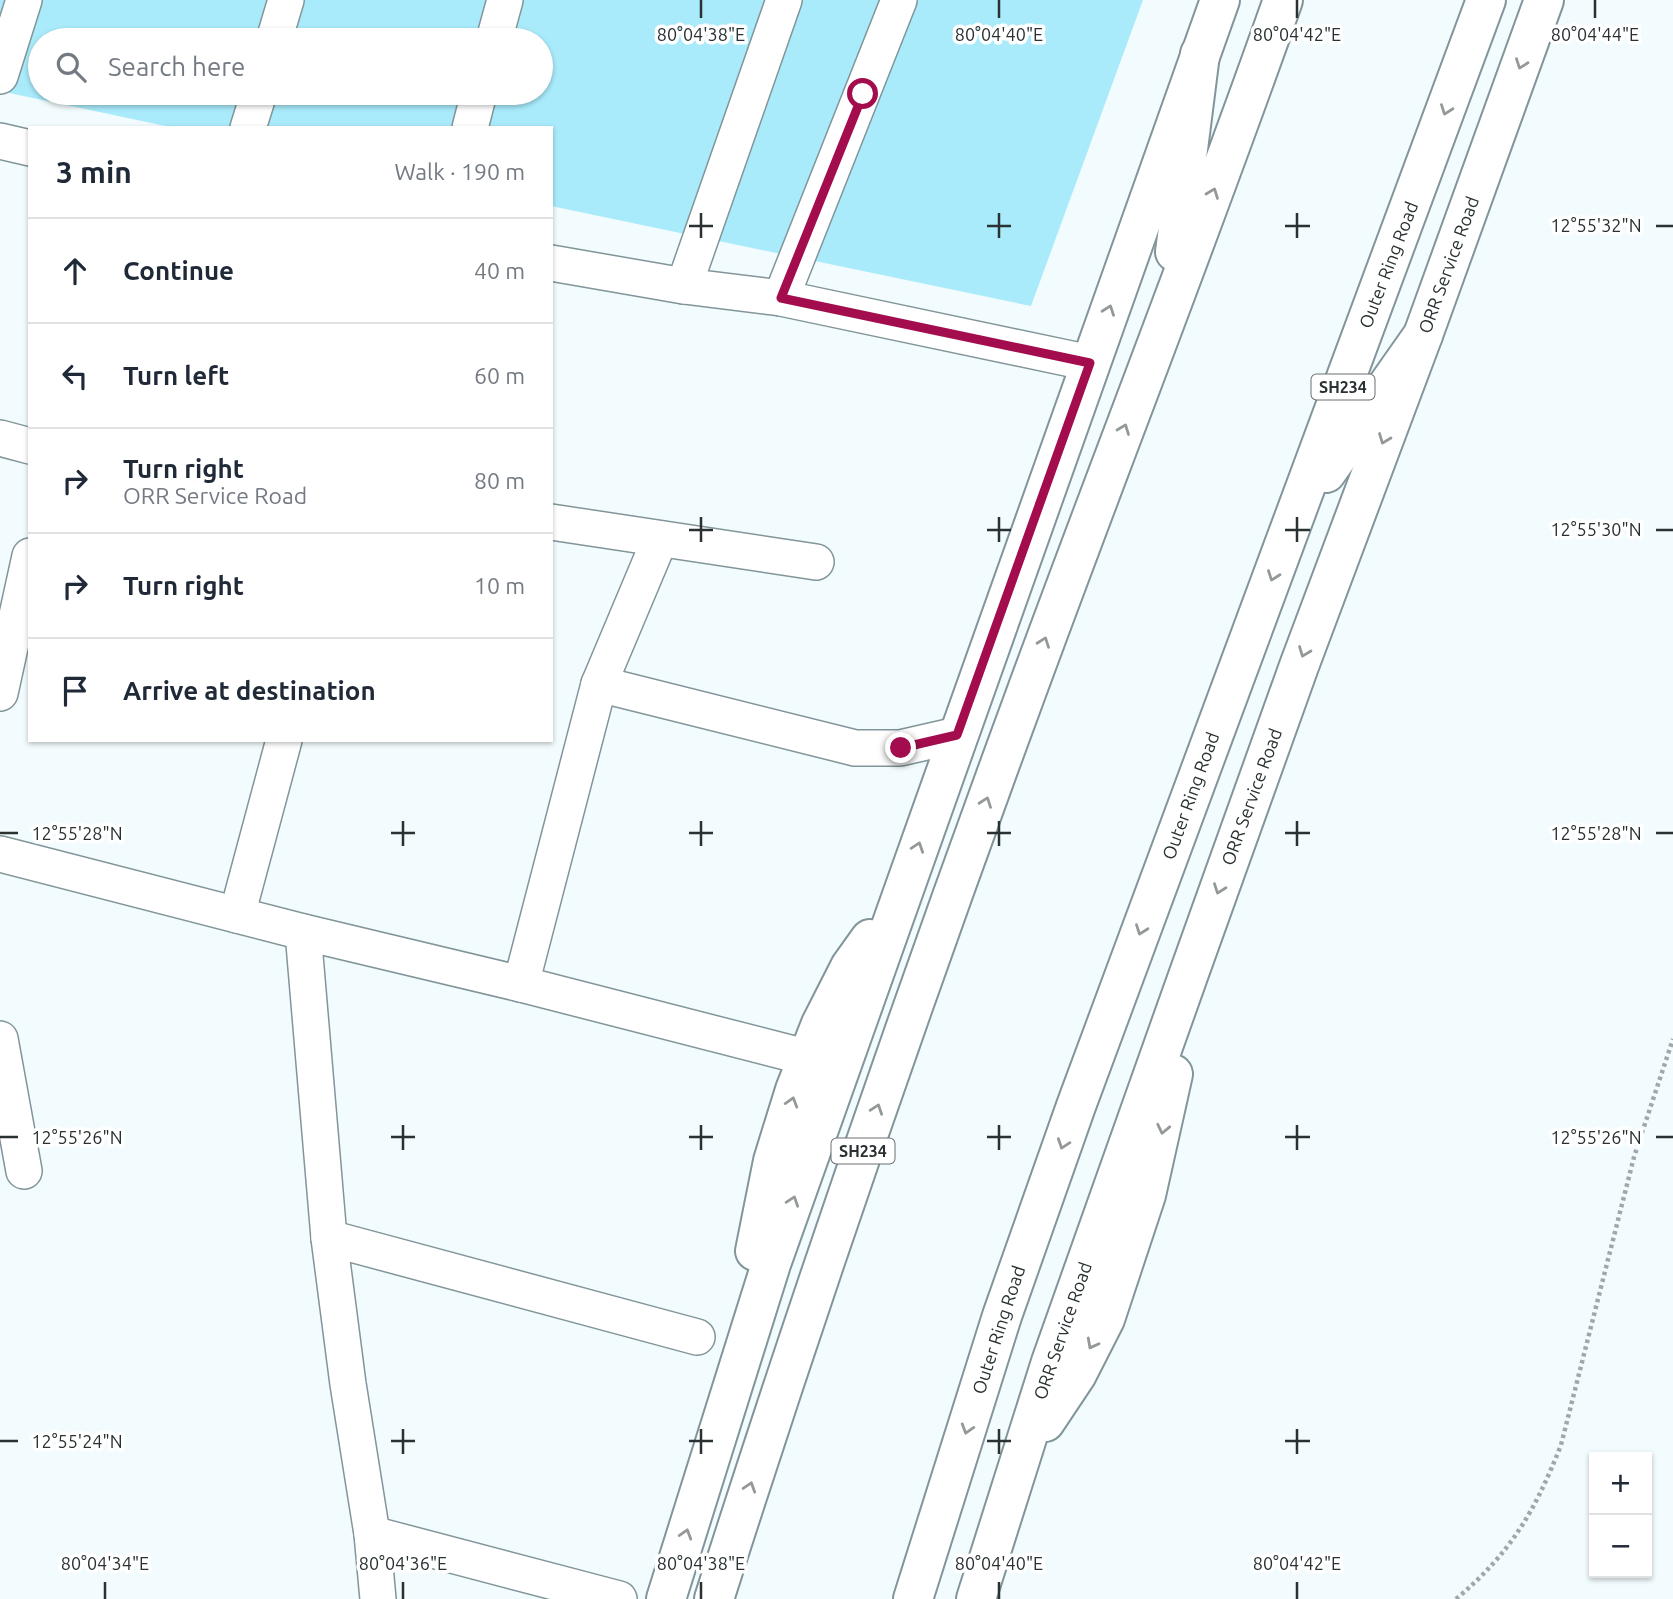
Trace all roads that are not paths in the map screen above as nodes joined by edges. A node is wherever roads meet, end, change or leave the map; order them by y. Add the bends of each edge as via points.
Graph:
1 (24, 0) edge
2 (286, 0) edge
3 (505, 0) edge
4 (784, 0) edge
5 (899, 0) edge
6 (1220, 0) edge
7 (1283, 0) edge
8 (1486, 0) edge
9 (1544, 0) edge
10 (278, 28) edge
11 (497, 28) edge
12 (1200, 54) junction
13 (0, 76) edge
14 (255, 105) edge
15 (476, 105) edge
16 (249, 126) edge
17 (471, 126) edge
18 (0, 141) edge
19 (28, 148) edge
20 (553, 263) edge
21 (684, 286) junction
22 (781, 298) junction
23 (1167, 316) junction
24 (1423, 335) junction
25 (1090, 363) junction
26 (0, 439) edge
27 (28, 446) edge
28 (1294, 519) junction
29 (553, 522) edge
30 (660, 539) junction
31 (816, 562) dead end
32 (28, 564) edge
33 (2, 671) edge
34 (599, 684) junction
35 (957, 735) junction
36 (283, 742) edge
37 (0, 854) edge
38 (901, 895) junction
39 (237, 915) junction
40 (303, 932) junction
41 (520, 984) junction
42 (0, 1039) edge
43 (809, 1058) junction
44 (24, 1171) dead end
45 (329, 1238) junction
46 (697, 1336) dead end
47 (742, 1361) junction
48 (372, 1534) junction
49 (378, 1599) edge
50 (619, 1599) edge
51 (666, 1599) edge
52 (714, 1599) edge
53 (913, 1599) edge
54 (976, 1599) edge

1 - 13 street
2 - 10 street
3 - 11 street
4 - 21 street
5 - 22 street
6 - 12 main road
23 -> 7 main road, SH234
8 -> 28 main road, Outer Ring Road / SH234
9 -> 24 main road, ORR Service Road
12 - 23 main road
25 -> 12 main road
14 - 16 street
15 - 17 street
18 - 19 street
20 - 21 street
21 - 22 street
22 - 25 street
52 -> 23 main road, SH234 via 880,1101
24 - 28 main road
24 -> 54 main road, ORR Service Road via 1299,666 1051,1362
25 - 35 main road
26 - 27 street
28 -> 53 main road, Outer Ring Road / SH234 via 1076,1106 1002,1316
29 - 30 street
30 - 31 street
30 - 34 street
32 - 33 street
34 - 35 street via 855,748 901,748
34 - 41 street
38 -> 35 main road
36 - 39 street
37 - 39 street
38 - 43 main road via 849,967
47 -> 38 main road via 771,1264
39 - 40 street
40 - 41 street
40 - 45 street
41 - 43 street
42 - 44 street
47 -> 43 main road via 757,1241 773,1161
45 - 46 street
45 - 48 street
51 -> 47 main road
48 - 49 street
48 - 50 street

